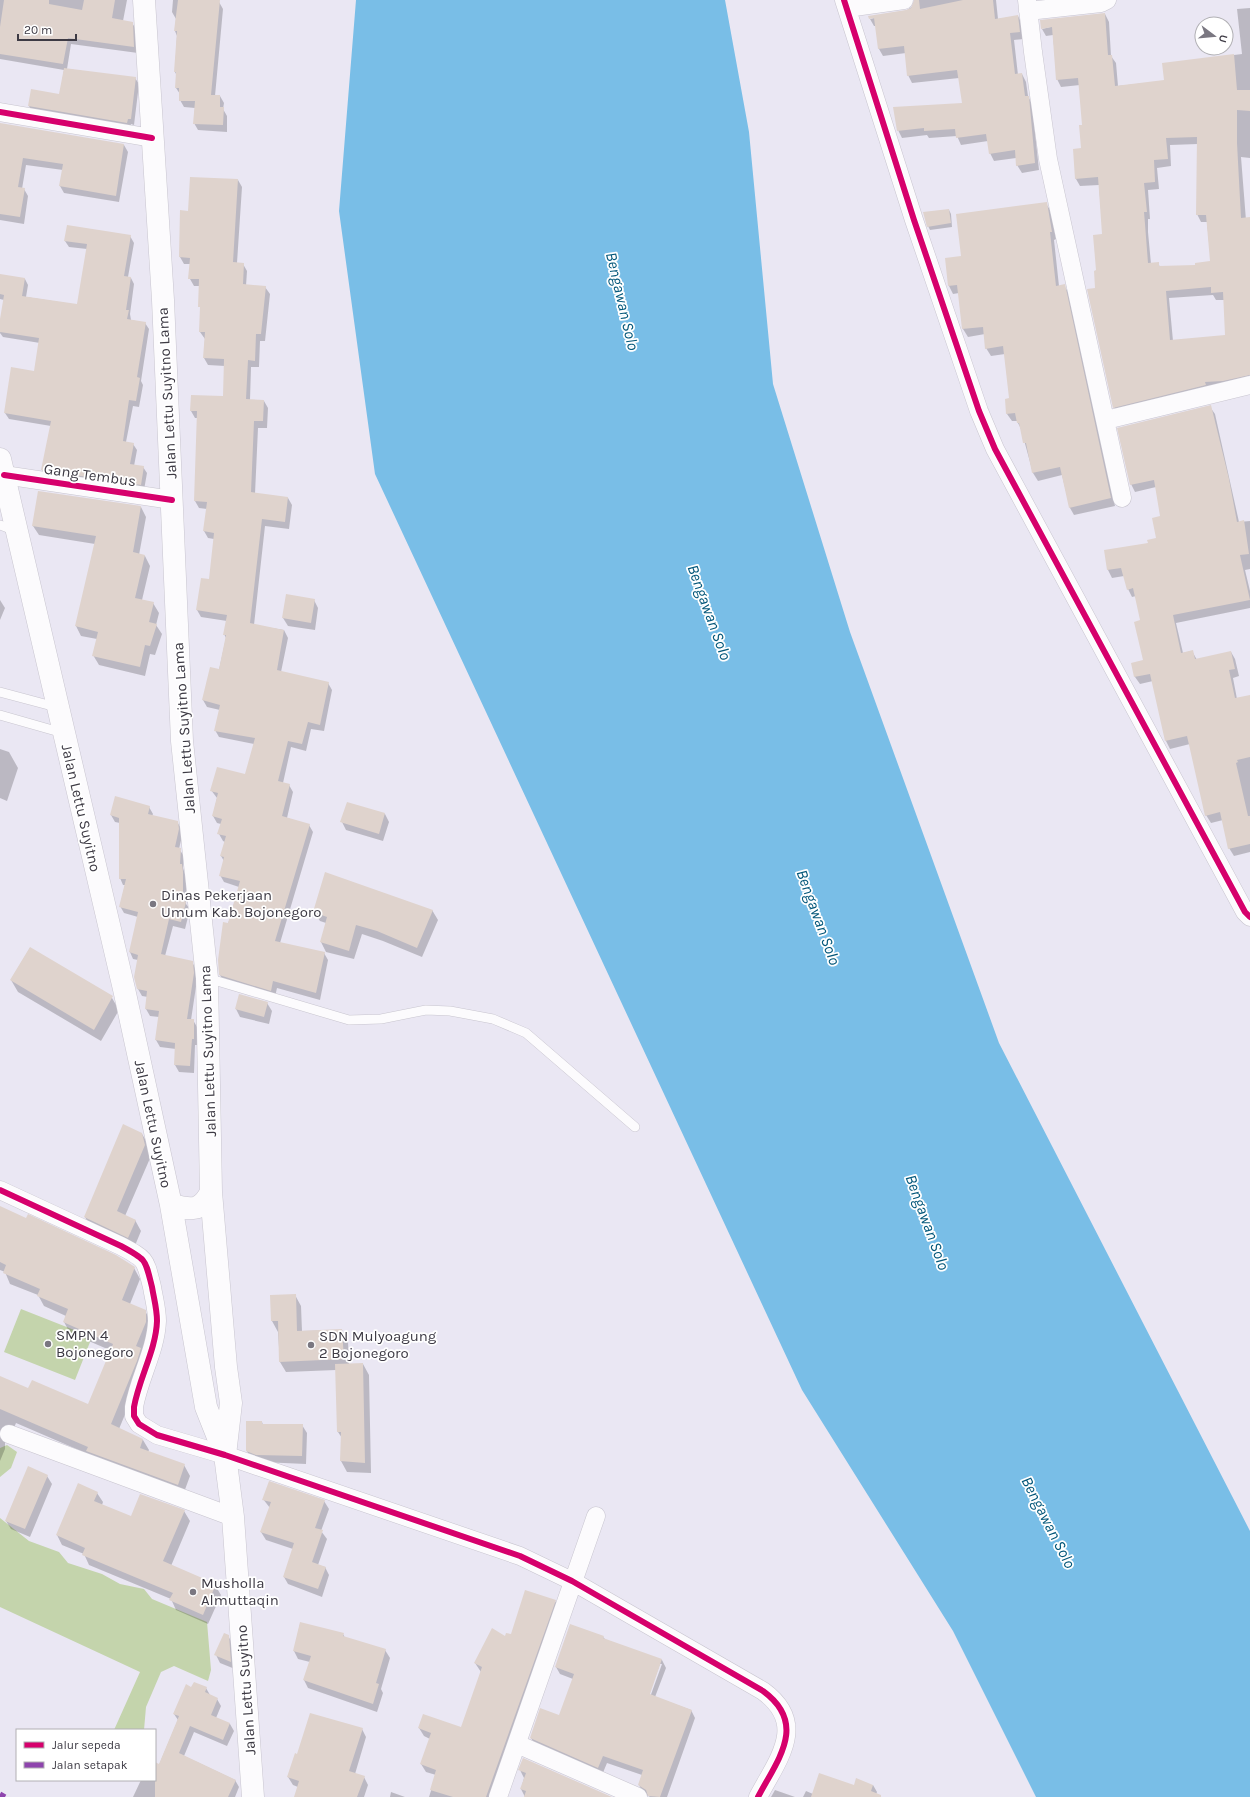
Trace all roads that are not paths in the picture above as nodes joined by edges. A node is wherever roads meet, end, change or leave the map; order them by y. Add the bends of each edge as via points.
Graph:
1 (144, 0) edge
2 (904, 0) edge
3 (1107, 0) edge
4 (846, 4) edge
5 (1028, 6) edge
6 (0, 112) edge
7 (152, 138) junction
8 (1250, 385) edge
9 (1106, 420) junction
10 (2, 467) edge
11 (1122, 498) dead end
12 (172, 500) junction
13 (8, 528) edge
14 (0, 692) edge
15 (58, 708) junction
16 (0, 715) edge
17 (63, 733) junction
18 (1250, 917) edge
19 (207, 978) junction
20 (635, 1127) dead end
21 (0, 1190) edge
22 (211, 1192) junction
23 (171, 1205) junction
24 (9, 1434) dead end
25 (225, 1455) junction
26 (596, 1516) dead end
27 (233, 1517) junction
28 (572, 1581) junction
29 (517, 1744) junction
30 (253, 1797) edge
31 (498, 1797) edge
32 (638, 1797) edge
33 (758, 1797) edge

1 - 7 main road, Jalan Lettu Suyitno Lama
2 - 4 street
3 - 5 street via 1101,3
4 - 18 street via 914,220 992,442 1125,692
5 - 9 street via 1048,159
6 - 7 street
7 - 12 main road, Jalan Lettu Suyitno Lama via 163,300
8 - 9 street
9 - 11 street
10 - 12 street, Gang Tembus
10 - 13 main road, Jalan Lettu Suyitno
12 - 19 main road, Jalan Lettu Suyitno Lama via 182,741
13 - 15 main road, Jalan Lettu Suyitno
14 - 15 lane
15 - 17 main road, Jalan Lettu Suyitno
16 - 17 lane
17 - 23 main road, Jalan Lettu Suyitno via 124,989
19 - 20 lane via 349,1020 381,1019 426,1010 450,1010 493,1019 526,1033
19 - 22 main road, Jalan Lettu Suyitno Lama
21 - 25 street via 122,1246 139,1255 146,1263 157,1322 135,1402 135,1419 143,1428 157,1435
22 - 23 main road via 201,1207 191,1209
22 - 25 main road, Jalan Lettu Suyitno Lama via 226,1367 232,1403
23 - 25 main road, Jalan Lettu Suyitno via 206,1407
24 - 27 street
25 - 27 main road, Jalan Lettu Suyitno
25 - 28 street via 520,1556
26 - 28 street
27 - 30 main road, Jalan Lettu Suyitno
28 - 29 street
28 - 33 street via 763,1691 778,1703 786,1717 787,1736
29 - 31 street
29 - 32 street

